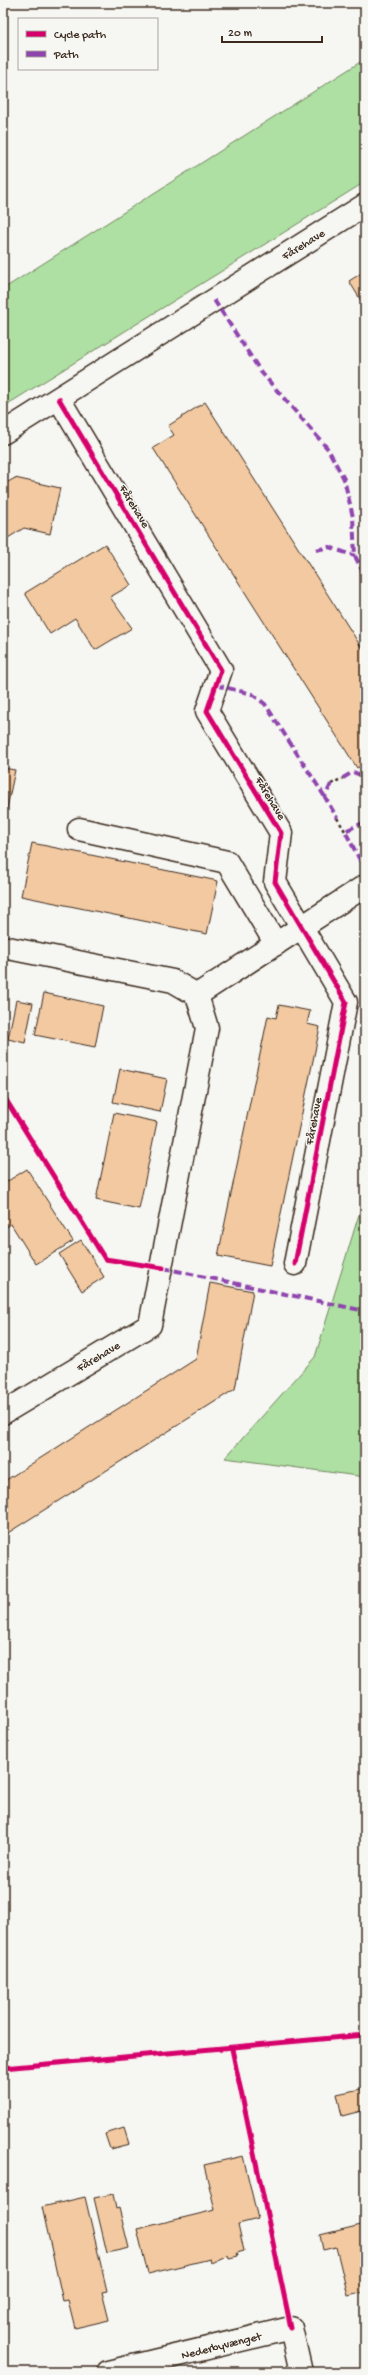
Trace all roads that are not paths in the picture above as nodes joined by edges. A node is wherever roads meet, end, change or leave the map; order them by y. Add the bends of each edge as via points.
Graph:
1 (365, 205) edge
2 (59, 399) junction
3 (3, 433) edge
4 (79, 829) dead end
5 (365, 886) edge
6 (303, 926) junction
7 (276, 944) junction
8 (3, 947) edge
9 (197, 994) junction
10 (295, 1264) dead end
11 (3, 1413) edge
12 (108, 2372) edge
13 (301, 2372) edge

1 - 2 street, Fårehave
2 - 3 street, Fårehave
2 - 6 street, Fårehave via 221,670 207,711 281,833 275,882
4 - 7 street via 227,862
5 - 6 street
6 - 7 street
6 - 10 street, Fårehave via 346,1002
7 - 9 street
8 - 9 street via 173,981
9 - 11 street, Fårehave via 207,1028 150,1325
12 - 13 street, Nederbyvænget via 291,2328

